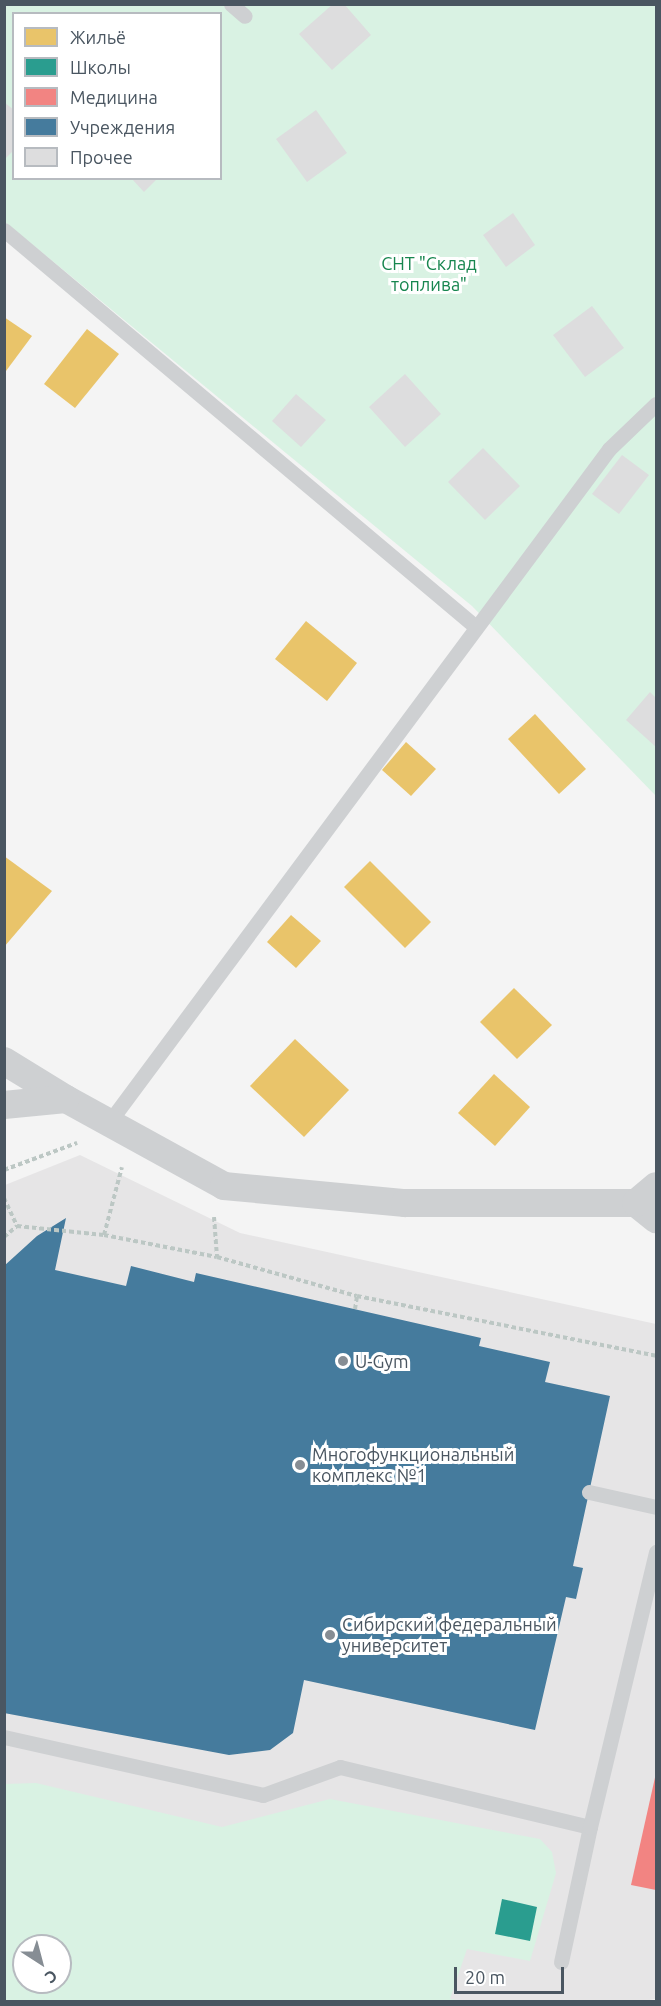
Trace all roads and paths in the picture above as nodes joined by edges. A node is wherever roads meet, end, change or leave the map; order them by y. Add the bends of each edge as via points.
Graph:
1 (231, 4) edge
2 (244, 16) dead end
3 (4, 230) edge
4 (657, 404) edge
5 (476, 627) junction
6 (4, 1060) edge
7 (66, 1099) junction
8 (4, 1105) edge
9 (110, 1121) junction
10 (87, 1147) dead end
11 (113, 1161) dead end
12 (122, 1166) junction
13 (4, 1170) edge
14 (132, 1171) dead end
15 (4, 1198) edge
16 (650, 1202) edge
17 (210, 1212) dead end
18 (17, 1226) junction
19 (104, 1234) junction
20 (4, 1237) edge
21 (217, 1257) junction
22 (357, 1296) junction
23 (355, 1309) dead end
24 (657, 1356) edge
25 (589, 1492) dead end
26 (657, 1507) edge
27 (657, 1552) edge
28 (4, 1737) edge
29 (590, 1827) junction
30 (561, 1962) dead end

1 - 2 lane
3 - 5 lane
4 - 5 lane via 609,449
5 - 9 lane
6 - 7 street
7 - 8 street
7 - 9 street
9 - 16 street via 224,1186 405,1203
10 - 13 path via 79,1142 60,1147
11 - 12 path
12 - 14 path
12 - 19 path
15 - 18 path
17 - 21 path via 216,1218
18 - 19 path
18 - 20 path
19 - 21 path
21 - 22 path
22 - 23 path
22 - 24 path
25 - 26 lane
27 - 29 lane
28 - 29 lane via 262,1796 339,1767
29 - 30 lane

